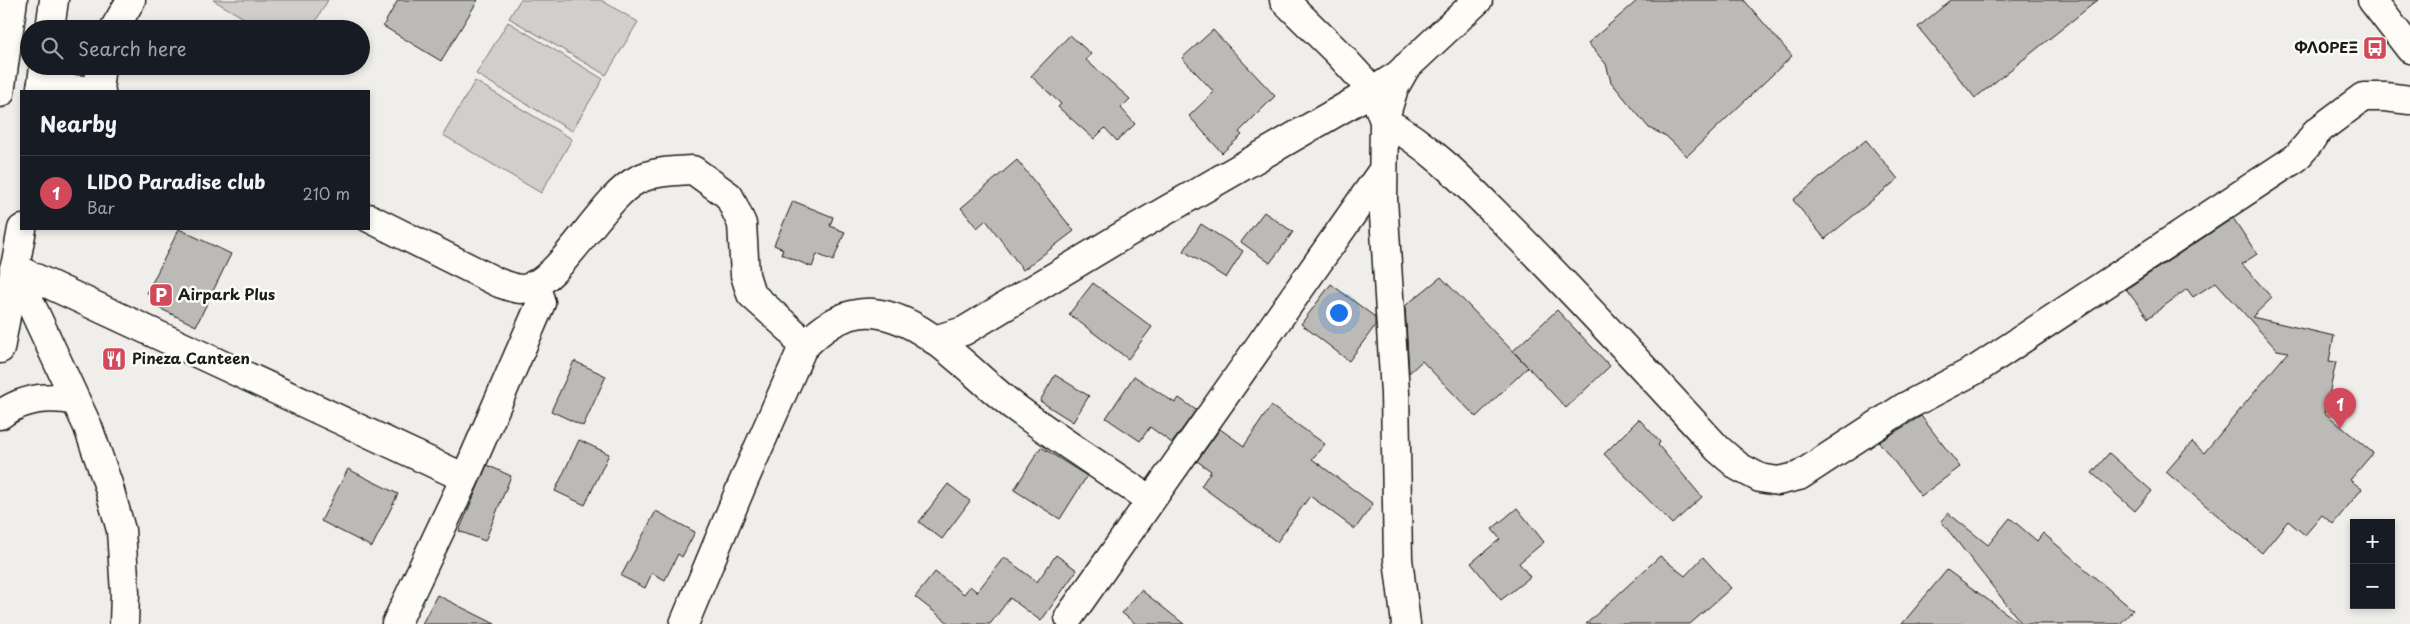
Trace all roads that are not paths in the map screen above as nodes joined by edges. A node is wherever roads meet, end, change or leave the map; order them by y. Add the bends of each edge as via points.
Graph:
1 (13, 0) edge
2 (54, 0) edge
3 (131, 0) edge
4 (1284, 0) edge
5 (1478, 0) edge
6 (2372, 0) edge
7 (51, 20) edge
8 (119, 20) edge
9 (2410, 49) edge
10 (1406, 67) junction
11 (42, 82) edge
12 (100, 83) edge
13 (1373, 91) junction
14 (0, 93) edge
15 (2410, 100) edge
16 (1384, 121) junction
17 (1383, 170) junction
18 (370, 218) edge
19 (22, 230) edge
20 (14, 268) junction
21 (535, 284) junction
22 (836, 320) junction
23 (784, 322) junction
24 (934, 340) junction
25 (0, 349) edge
26 (802, 350) junction
27 (76, 401) junction
28 (0, 416) edge
29 (465, 478) junction
30 (1150, 500) junction
31 (1069, 617) dead end
32 (124, 624) edge
33 (396, 624) edge
34 (684, 624) edge
35 (1406, 624) edge

1 - 14 street
2 - 7 street
3 - 8 street
4 - 13 street
5 - 10 street
6 - 9 street
10 - 13 street
10 - 16 street via 1394,88
11 - 12 street
13 - 16 street
13 - 24 street via 972,326
15 - 16 street via 2363,97 2316,132 2296,158 2026,337 1977,369 1903,408 1799,476 1778,481 1760,478 1739,467 1718,449 1480,198 1404,132
16 - 17 street
17 - 30 street
17 - 35 street via 1395,393 1398,559
18 - 21 street via 499,283 522,289
19 - 20 street
20 - 25 street
20 - 27 street
20 - 29 street
21 - 23 street via 550,274 635,180 655,173 693,170 729,196 742,224 745,275 752,294 766,310
21 - 29 street via 542,303
22 - 23 street via 800,324
22 - 24 street via 858,313 891,317 917,328
22 - 26 street via 816,333
23 - 26 street
24 - 30 street via 1015,408
26 - 34 street
27 - 28 street via 54,396 28,400 12,406
27 - 32 street via 105,474 122,530
29 - 33 street
30 - 31 street

